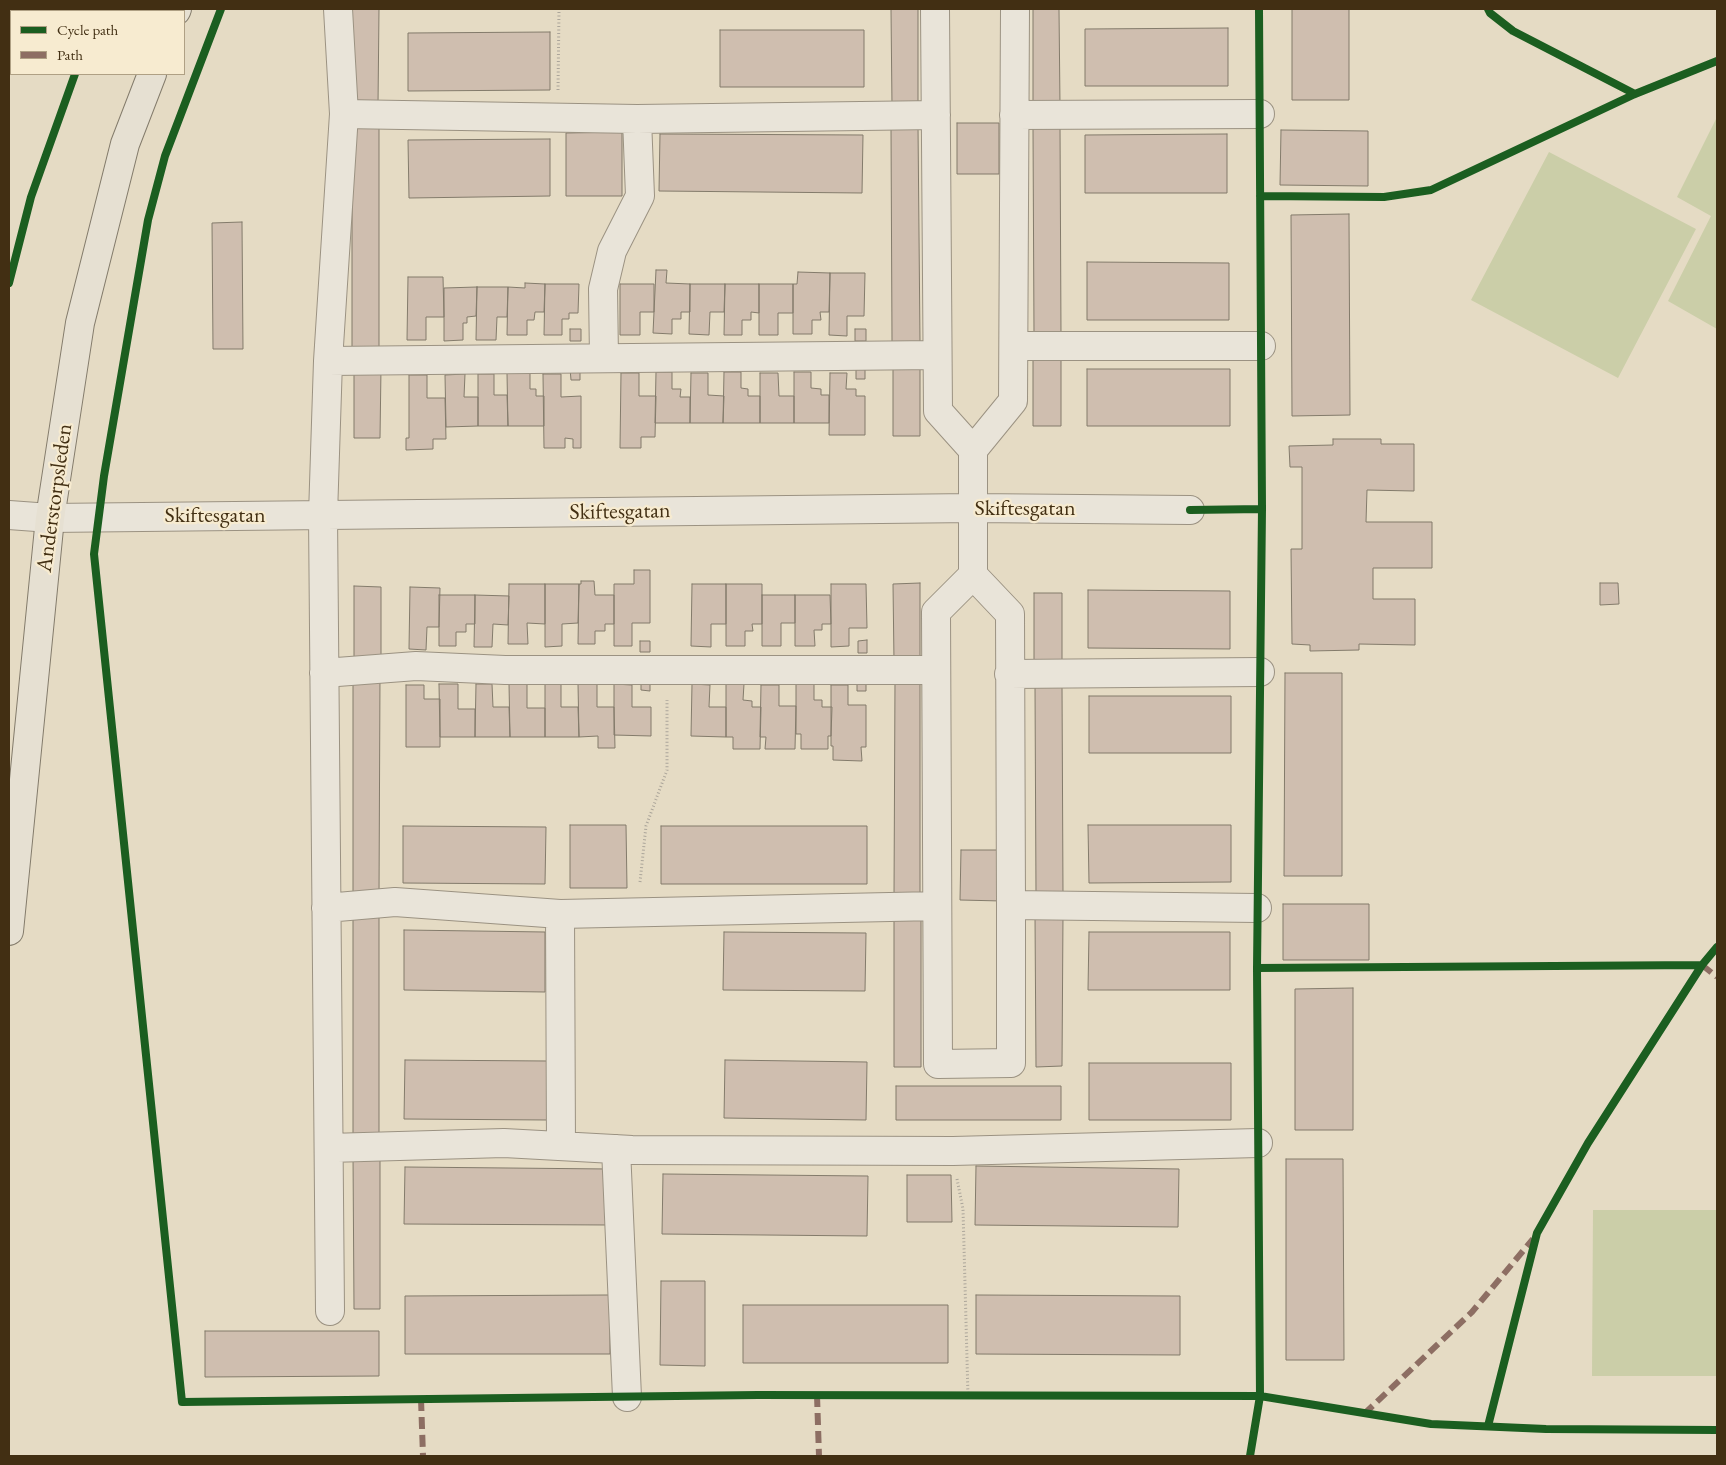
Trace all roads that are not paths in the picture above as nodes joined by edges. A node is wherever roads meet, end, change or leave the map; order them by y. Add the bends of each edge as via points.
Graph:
1 (338, 9) edge
2 (935, 9) edge
3 (1015, 9) edge
4 (152, 75) edge
5 (344, 114) junction
6 (1260, 114) dead end
7 (936, 115) junction
8 (1014, 115) junction
9 (637, 119) junction
10 (1014, 346) junction
11 (1261, 346) dead end
12 (937, 355) junction
13 (604, 358) junction
14 (328, 361) junction
15 (973, 450) junction
16 (972, 508) junction
17 (1190, 510) dead end
18 (9, 514) edge
19 (323, 515) junction
20 (50, 518) junction
21 (973, 575) junction
22 (936, 670) junction
23 (1260, 672) dead end
24 (324, 673) junction
25 (1010, 674) junction
26 (1011, 905) junction
27 (937, 906) junction
28 (326, 908) junction
29 (1257, 908) dead end
30 (560, 914) junction
31 (9, 931) edge
32 (1258, 1143) dead end
33 (560, 1146) junction
34 (329, 1148) junction
35 (616, 1149) junction
36 (330, 1311) dead end
37 (627, 1397) dead end

1 - 5 street
2 - 7 street
3 - 8 street
4 - 20 main road, Anderstorpsleden via 125,144 80,323
5 - 9 street
5 - 14 street
6 - 8 street
7 - 9 street
7 - 12 street
8 - 10 street
9 - 13 street via 640,196 612,251 603,290
10 - 11 street
10 - 15 street via 1013,401
12 - 13 street
12 - 15 street via 938,411
13 - 14 street
14 - 19 street
15 - 16 street
16 - 17 street, Skiftesgatan
16 - 19 street, Skiftesgatan
16 - 21 street
18 - 20 street, Skiftesgatan
19 - 20 street, Skiftesgatan
19 - 24 street
20 - 31 main road, Anderstorpsleden
21 - 22 street via 936,612
21 - 25 street via 1010,614
22 - 24 street via 505,670 416,666
22 - 27 street
23 - 25 street
24 - 28 street
25 - 26 street
26 - 27 street via 1011,1063 938,1064
26 - 29 street
27 - 30 street
28 - 30 street via 395,902
28 - 34 street
30 - 33 street
32 - 35 street via 953,1151
33 - 34 street via 504,1143
33 - 35 street
34 - 36 street
35 - 37 street

